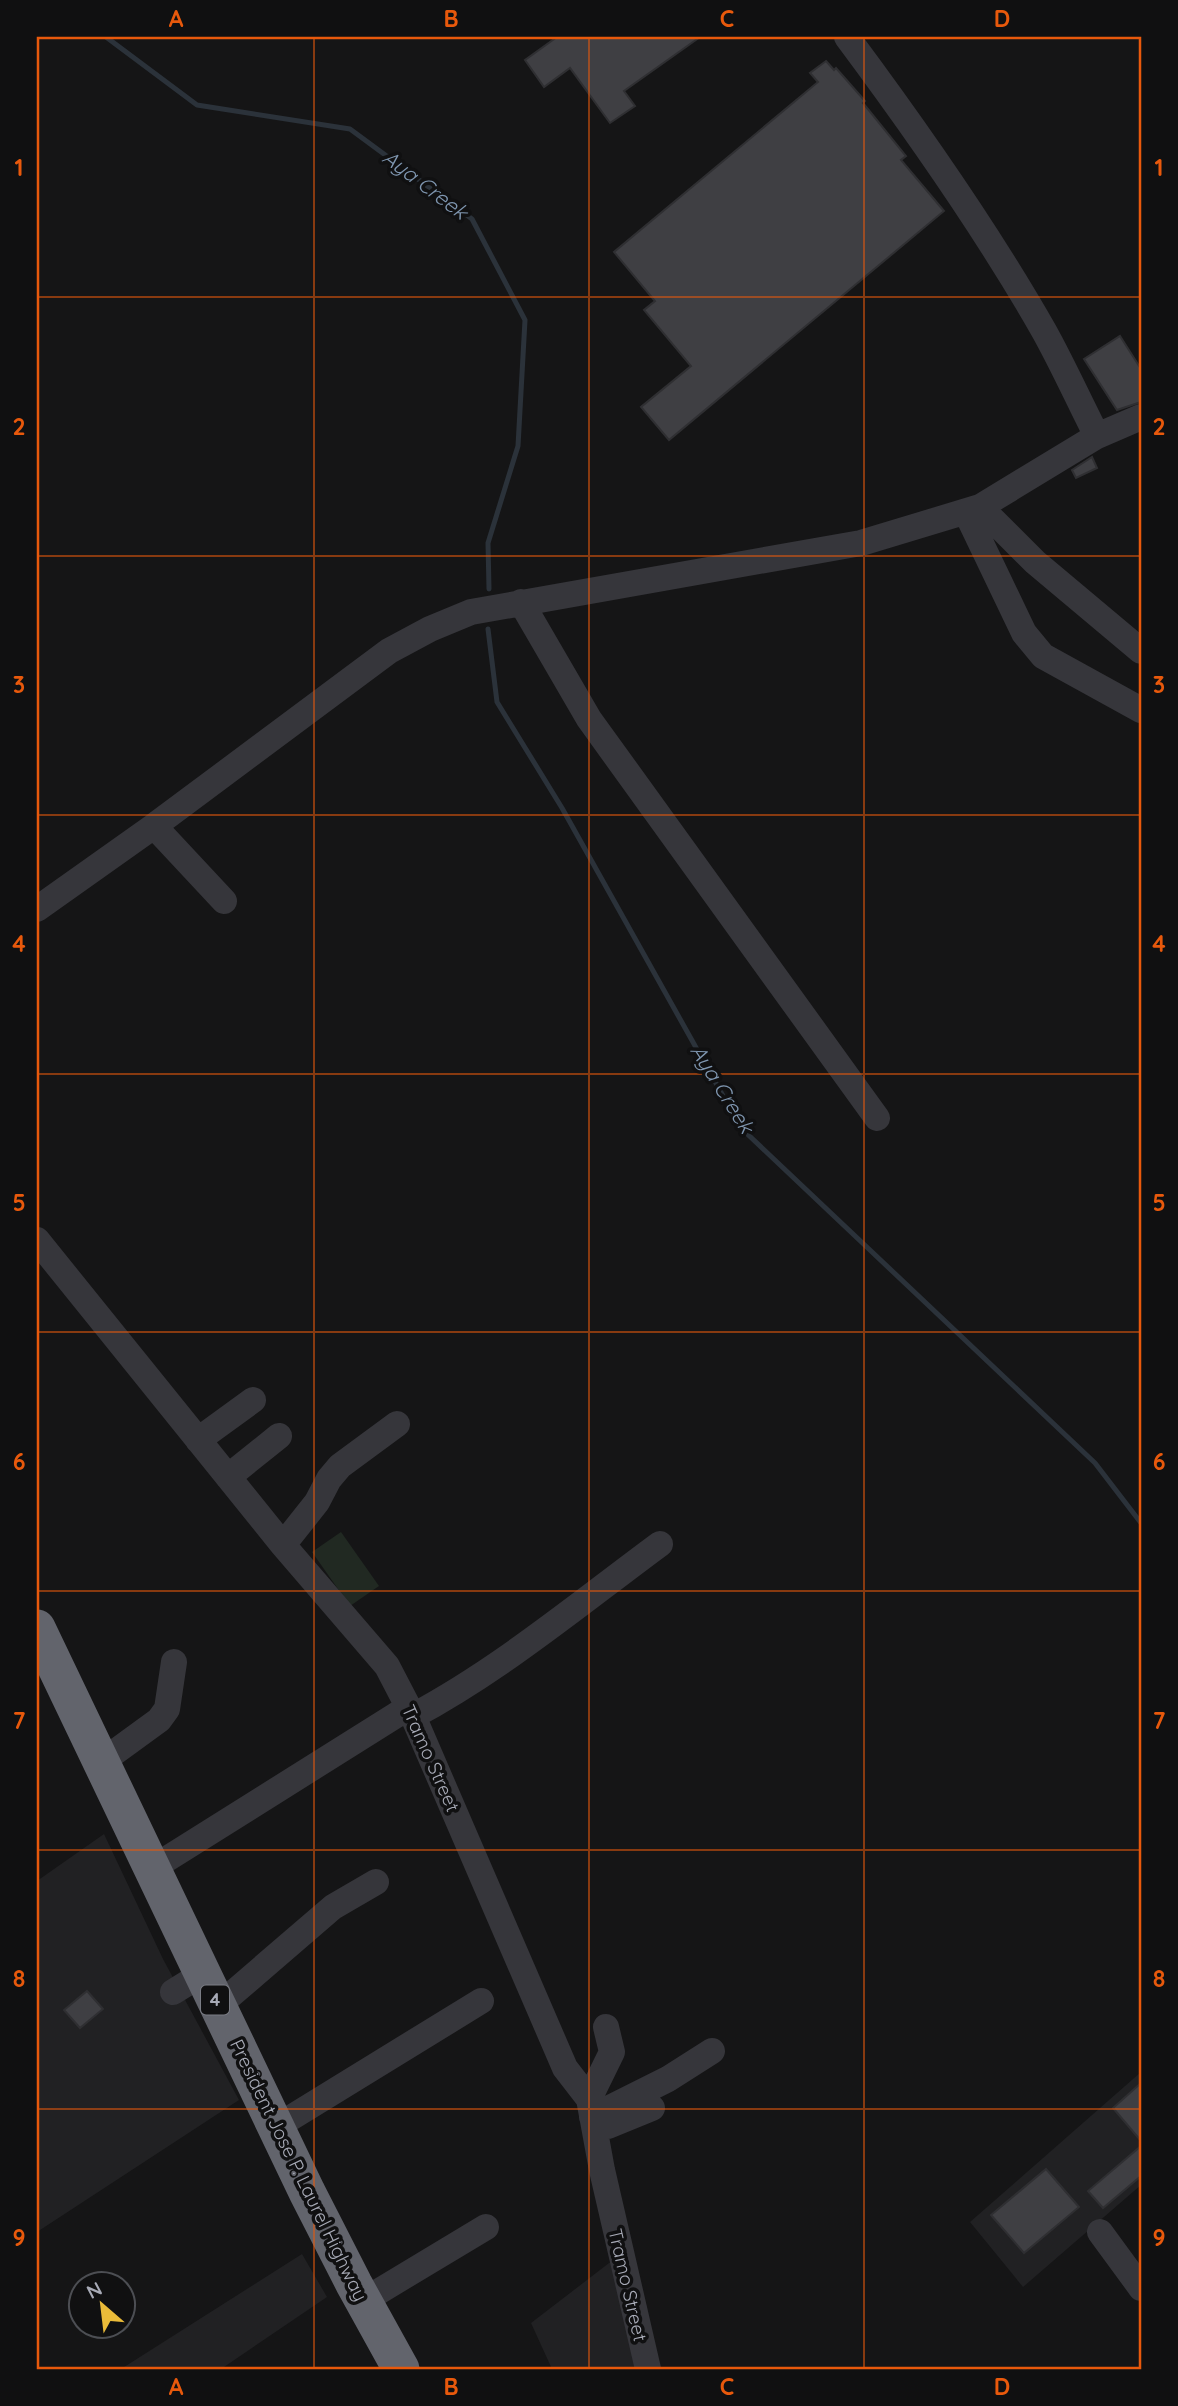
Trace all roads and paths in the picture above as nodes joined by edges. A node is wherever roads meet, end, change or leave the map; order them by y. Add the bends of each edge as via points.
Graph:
1 (847, 37) edge
2 (1141, 417) edge
3 (1097, 436) junction
4 (973, 509) junction
5 (520, 602) junction
6 (1141, 651) edge
7 (1141, 710) edge
8 (154, 826) junction
9 (224, 901) dead end
10 (37, 909) edge
11 (877, 1118) dead end
12 (37, 1240) edge
13 (253, 1400) dead end
14 (397, 1424) dead end
15 (279, 1436) dead end
16 (198, 1440) junction
17 (228, 1477) junction
18 (660, 1544) dead end
19 (283, 1545) junction
20 (37, 1628) edge
21 (174, 1662) dead end
22 (45, 1665) edge
23 (411, 1711) junction
24 (100, 1763) junction
25 (151, 1868) junction
26 (376, 1882) dead end
27 (481, 2001) dead end
28 (218, 2006) junction
29 (606, 2027) dead end
30 (712, 2051) dead end
31 (652, 2108) dead end
32 (592, 2116) junction
33 (276, 2127) junction
34 (482, 2223) dead end
35 (1100, 2232) dead end
36 (1141, 2288) edge
37 (359, 2293) junction
38 (401, 2369) edge
39 (648, 2369) edge

1 - 3 street via 981,230 1044,332
2 - 3 street
3 - 4 street
4 - 5 street via 861,543
4 - 6 street
4 - 7 street via 1024,633 1043,656
5 - 8 street via 471,612 389,651
5 - 11 street via 589,719
8 - 9 street
8 - 10 street
12 - 16 street, Tramo Street
13 - 16 street
14 - 19 street via 340,1466
15 - 17 street
16 - 17 street, Tramo Street
17 - 19 street, Tramo Street
18 - 23 street via 447,1698
19 - 23 street, Tramo Street via 387,1666
20 - 22 highway, President Jose P. Laurel Highway / 4
21 - 24 street via 167,1709 159,1720
22 - 24 highway, President Jose P. Laurel Highway / 4
23 - 25 street
23 - 32 street, Tramo Street via 565,2068
24 - 25 highway, President Jose P. Laurel Highway / 4
25 - 28 highway, President Jose P. Laurel Highway / 4 via 188,1983
26 - 28 street via 333,1907
27 - 33 street
28 - 33 highway, President Jose P. Laurel Highway / 4
29 - 32 street via 612,2052
30 - 32 street via 668,2079
31 - 32 street
32 - 39 street, Tramo Street
33 - 37 highway, President Jose P. Laurel Highway / 4
34 - 37 street
35 - 36 street
37 - 38 highway, President Jose P. Laurel Highway / 4

